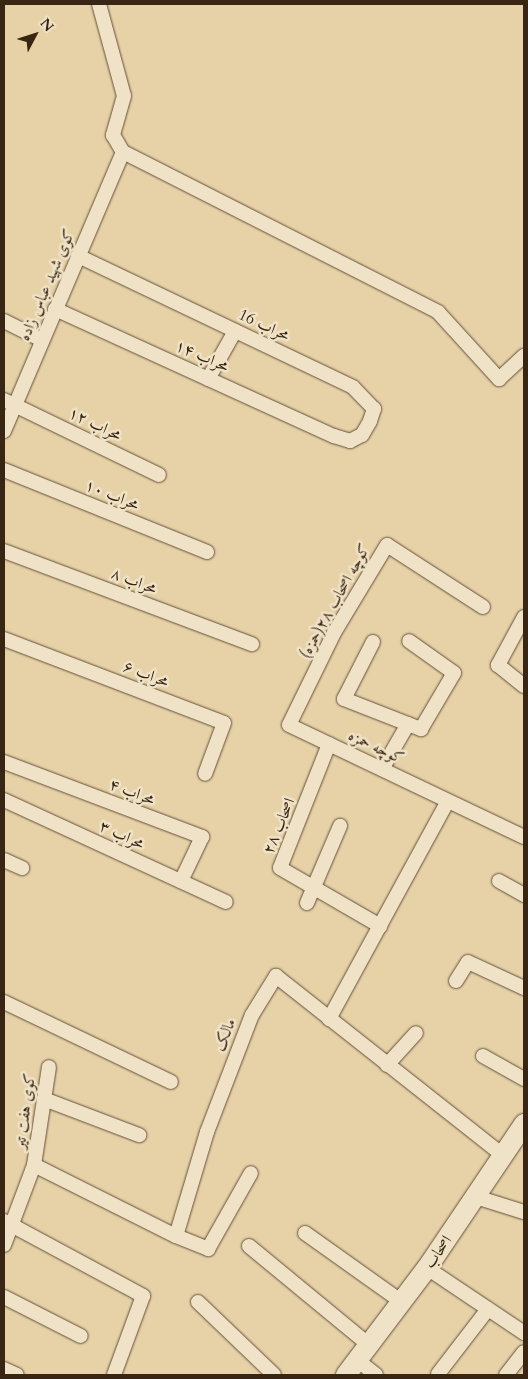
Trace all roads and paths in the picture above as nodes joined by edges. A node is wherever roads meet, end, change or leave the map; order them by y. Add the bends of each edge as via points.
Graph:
1 (99, 4) edge
2 (123, 152) junction
3 (78, 256) junction
4 (55, 309) junction
5 (4, 321) edge
6 (235, 331) junction
7 (42, 340) junction
8 (524, 356) edge
9 (208, 378) junction
10 (10, 403) edge
11 (4, 431) edge
12 (334, 436) joint
13 (4, 470) edge
14 (159, 475) dead end
15 (4, 551) edge
16 (207, 552) dead end
17 (483, 607) dead end
18 (524, 617) edge
19 (4, 640) edge
20 (409, 641) dead end
21 (373, 642) dead end
22 (252, 644) dead end
23 (524, 686) edge
24 (408, 724) junction
25 (289, 725) joint
26 (329, 744) junction
27 (4, 762) edge
28 (382, 770) junction
29 (205, 774) dead end
30 (4, 800) edge
31 (448, 801) junction
32 (340, 826) dead end
33 (524, 837) edge
34 (4, 860) edge
35 (22, 868) dead end
36 (181, 881) junction
37 (499, 881) dead end
38 (314, 885) junction
39 (524, 895) edge
40 (226, 902) dead end
41 (307, 903) dead end
42 (380, 926) junction
43 (456, 981) dead end
44 (524, 988) edge
45 (4, 1002) edge
46 (329, 1019) junction
47 (416, 1033) dead end
48 (483, 1056) dead end
49 (387, 1065) junction
50 (49, 1067) dead end
51 (524, 1079) edge
52 (171, 1082) dead end
53 (44, 1098) junction
54 (524, 1124) edge
55 (139, 1135) dead end
56 (504, 1156) junction
57 (34, 1166) junction
58 (251, 1174) dead end
59 (476, 1197) junction
60 (524, 1212) edge
61 (8, 1223) edge
62 (306, 1233) dead end
63 (176, 1236) junction
64 (4, 1245) edge
65 (249, 1246) dead end
66 (427, 1268) junction
67 (4, 1297) edge
68 (198, 1302) dead end
69 (402, 1302) junction
70 (488, 1309) junction
71 (524, 1333) edge
72 (81, 1336) dead end
73 (524, 1352) edge
74 (357, 1360) edge
75 (4, 1369) edge
76 (438, 1374) dead end
77 (17, 1375) edge
78 (114, 1375) edge
79 (274, 1375) edge
80 (376, 1375) edge
81 (506, 1375) edge

1 - 2 street via 124,96 112,134
2 - 3 street, کوی شهید عباس زاده
2 - 8 street via 438,312 498,379
3 - 4 street, کوی شهید عباس زاده
3 - 6 street, محراب 16
4 - 7 street, کوی شهید عباس زاده
4 - 9 street, محراب ۱۴
5 - 7 street
6 - 9 street
6 - 12 street, محراب 16 via 365,395 374,410 362,435 350,441
7 - 10 street, کوی شهید عباس زاده
9 - 12 street, محراب ۱۴
10 - 11 street, کوی شهید عباس زاده
10 - 14 street, محراب ۱۲
13 - 16 street, محراب ۱۰
15 - 22 street, محراب ۸
17 - 25 street, کوچه اصحاب ۲۸(حمزه) via 387,545 334,633
18 - 23 street via 498,665
19 - 29 street, محراب ۶ via 224,723
20 - 24 street via 454,673 421,730
21 - 24 street via 344,699
24 - 28 street
25 - 26 street, کوچه حمزه
26 - 28 street, کوچه حمزه
26 - 38 street, اصحاب ۲۸ via 280,868
27 - 36 street, محراب ۴ via 202,837
28 - 31 street, کوچه حمزه
30 - 36 street, محراب ۳
31 - 33 street, کوچه حمزه
31 - 42 street
32 - 38 street
34 - 35 street
36 - 40 street, محراب ۳
37 - 39 street
38 - 41 street
38 - 42 street, اصحاب ۲۸
42 - 46 street
43 - 44 street via 468,962
45 - 52 street
46 - 49 street, مالک
46 - 63 street, مالک via 276,976 252,1015 214,1114
47 - 49 street
48 - 51 street
49 - 56 street, مالک
50 - 53 street, کوی هفت تیر
53 - 55 street
53 - 57 street, کوی هفت تیر
54 - 56 main road, اصحاب
56 - 59 main road, اصحاب
57 - 61 street, کوی هفت تیر
57 - 63 street
58 - 63 street via 208,1249
59 - 60 street
59 - 66 main road, اصحاب
61 - 64 street, کوی هفت تیر
61 - 78 street via 143,1296
62 - 69 street
65 - 74 street
66 - 69 main road, اصحاب
66 - 70 street
67 - 72 street
68 - 79 street
69 - 74 main road, اصحاب
70 - 71 street
70 - 76 street
73 - 81 street
74 - 80 street
75 - 77 street

